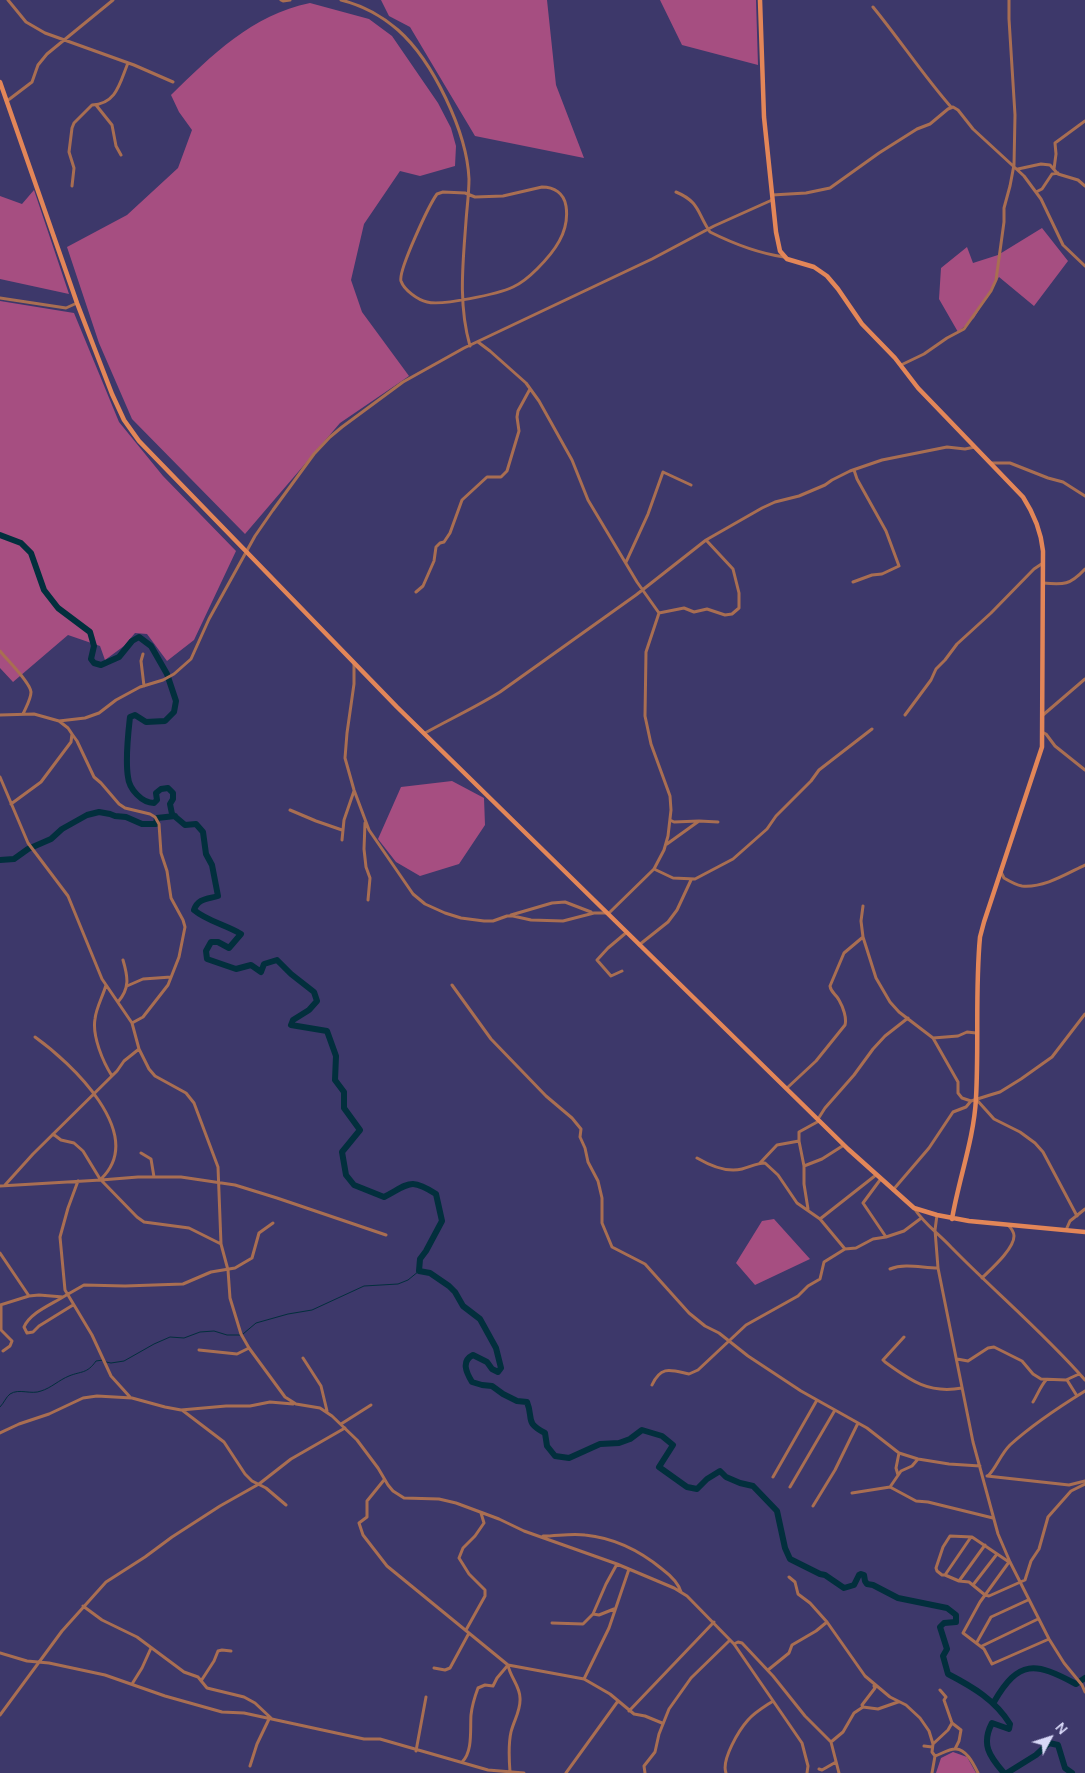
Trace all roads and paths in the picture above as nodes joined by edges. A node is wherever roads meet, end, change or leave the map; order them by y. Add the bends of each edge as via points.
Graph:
1 (8, 0) edge
2 (113, 0) edge
3 (281, 0) edge
4 (290, 0) edge
5 (341, 0) edge
6 (760, 0) edge
7 (1009, 0) edge
8 (873, 7) dead end
9 (64, 40) junction
10 (128, 63) junction
11 (0, 82) edge
12 (173, 82) dead end
13 (7, 101) junction
14 (95, 105) junction
15 (951, 107) junction
16 (1085, 121) edge
17 (121, 156) dead end
18 (1014, 165) junction
19 (1018, 169) junction
20 (1054, 169) junction
21 (1058, 174) junction
22 (72, 186) dead end
23 (1085, 186) edge
24 (676, 192) dead end
25 (1036, 192) junction
26 (469, 194) junction
27 (772, 198) junction
28 (707, 229) junction
29 (784, 257) junction
30 (1085, 266) edge
31 (0, 298) edge
32 (462, 300) junction
33 (77, 303) junction
34 (478, 342) junction
35 (470, 346) junction
36 (901, 365) junction
37 (530, 389) junction
38 (976, 446) junction
39 (992, 463) junction
40 (854, 470) junction
41 (691, 485) dead end
42 (1085, 496) edge
43 (706, 540) junction
44 (246, 552) junction
45 (625, 563) junction
46 (1043, 563) junction
47 (1085, 569) edge
48 (853, 582) dead end
49 (1043, 583) junction
50 (642, 589) junction
51 (416, 592) dead end
52 (659, 613) junction
53 (0, 652) edge
54 (143, 654) dead end
55 (354, 663) junction
56 (1085, 678) edge
57 (144, 686) junction
58 (23, 714) junction
59 (905, 714) dead end
60 (0, 715) edge
61 (1042, 715) junction
62 (59, 721) junction
63 (872, 729) dead end
64 (1042, 732) junction
65 (425, 733) junction
66 (72, 734) junction
67 (1085, 770) edge
68 (0, 777) edge
69 (354, 790) junction
70 (11, 804) junction
71 (290, 810) dead end
72 (670, 820) junction
73 (699, 821) junction
74 (365, 822) junction
75 (718, 822) dead end
76 (342, 830) junction
77 (342, 840) dead end
78 (666, 844) junction
79 (1085, 865) edge
80 (654, 869) junction
81 (1000, 871) junction
82 (691, 880) junction
83 (368, 900) dead end
84 (863, 906) dead end
85 (594, 913) junction
86 (609, 913) junction
87 (507, 916) junction
88 (628, 932) junction
89 (862, 937) junction
90 (639, 945) junction
91 (123, 960) dead end
92 (622, 971) dead end
93 (171, 977) junction
94 (106, 985) junction
95 (452, 985) dead end
96 (127, 986) junction
97 (118, 1002) junction
98 (1085, 1014) edge
99 (908, 1018) junction
100 (132, 1023) junction
101 (976, 1033) junction
102 (35, 1037) dead end
103 (934, 1038) junction
104 (139, 1049) junction
105 (112, 1076) junction
106 (787, 1088) junction
107 (93, 1093) junction
108 (976, 1099) junction
109 (971, 1101) junction
110 (819, 1120) junction
111 (53, 1134) junction
112 (799, 1141) junction
113 (844, 1144) junction
114 (141, 1153) dead end
115 (697, 1158) dead end
116 (760, 1163) junction
117 (804, 1166) junction
118 (876, 1175) junction
119 (154, 1177) junction
120 (79, 1180) junction
121 (101, 1180) junction
122 (880, 1180) junction
123 (219, 1182) junction
124 (0, 1186) edge
125 (5, 1186) junction
126 (892, 1190) junction
127 (914, 1208) junction
128 (1085, 1209) edge
129 (808, 1210) junction
130 (937, 1215) junction
131 (1077, 1216) junction
132 (820, 1219) junction
133 (920, 1219) junction
134 (952, 1219) junction
135 (273, 1223) dead end
136 (1008, 1225) junction
137 (935, 1230) junction
138 (1066, 1230) junction
139 (1085, 1232) edge
140 (386, 1235) dead end
141 (886, 1237) junction
142 (221, 1244) junction
143 (845, 1249) junction
144 (0, 1254) edge
145 (890, 1268) dead end
146 (938, 1268) junction
147 (228, 1270) junction
148 (982, 1278) junction
149 (68, 1295) junction
150 (29, 1296) junction
151 (62, 1297) junction
152 (0, 1305) edge
153 (73, 1305) junction
154 (904, 1336) dead end
155 (729, 1340) junction
156 (249, 1348) junction
157 (200, 1350) dead end
158 (3, 1351) dead end
159 (303, 1358) dead end
160 (957, 1359) junction
161 (1079, 1374) junction
162 (1047, 1380) junction
163 (1066, 1380) junction
164 (1085, 1380) edge
165 (652, 1385) dead end
166 (963, 1388) junction
167 (1085, 1391) edge
168 (1077, 1396) junction
169 (132, 1398) junction
170 (817, 1400) junction
171 (1033, 1402) dead end
172 (296, 1404) junction
173 (371, 1405) dead end
174 (181, 1410) junction
175 (835, 1410) junction
176 (327, 1412) junction
177 (858, 1423) junction
178 (341, 1424) junction
179 (345, 1428) junction
180 (0, 1433) edge
181 (899, 1454) junction
182 (918, 1459) junction
183 (980, 1466) junction
184 (898, 1475) junction
185 (985, 1476) junction
186 (773, 1477) dead end
187 (384, 1480) junction
188 (1085, 1483) edge
189 (259, 1484) junction
190 (790, 1487) dead end
191 (890, 1487) junction
192 (852, 1493) dead end
193 (286, 1505) dead end
194 (813, 1506) dead end
195 (481, 1512) junction
196 (993, 1518) junction
197 (540, 1537) junction
198 (972, 1537) junction
199 (985, 1545) junction
200 (997, 1554) junction
201 (1009, 1562) junction
202 (617, 1564) junction
203 (629, 1569) junction
204 (945, 1575) junction
205 (790, 1577) dead end
206 (959, 1582) junction
207 (1020, 1582) junction
208 (973, 1586) junction
209 (681, 1592) junction
210 (985, 1595) junction
211 (1028, 1600) junction
212 (83, 1606) junction
213 (615, 1609) junction
214 (593, 1614) junction
215 (1038, 1620) junction
216 (714, 1622) junction
217 (827, 1622) junction
218 (552, 1623) dead end
219 (467, 1631) junction
220 (1049, 1639) junction
221 (730, 1640) junction
222 (977, 1642) junction
223 (734, 1644) junction
224 (982, 1646) junction
225 (151, 1648) junction
226 (231, 1651) dead end
227 (0, 1654) edge
228 (39, 1662) junction
229 (508, 1664) junction
230 (434, 1668) dead end
231 (768, 1670) junction
232 (584, 1679) junction
233 (201, 1680) junction
234 (132, 1684) junction
235 (874, 1685) junction
236 (940, 1690) dead end
237 (1085, 1692) edge
238 (426, 1697) dead end
239 (618, 1701) junction
240 (773, 1701) junction
241 (898, 1702) junction
242 (863, 1707) junction
243 (629, 1711) junction
244 (0, 1715) edge
245 (271, 1719) junction
246 (662, 1723) junction
247 (952, 1723) junction
248 (831, 1742) junction
249 (924, 1746) dead end
250 (933, 1746) junction
251 (955, 1749) junction
252 (416, 1751) junction
253 (935, 1756) junction
254 (462, 1762) junction
255 (836, 1762) junction
256 (250, 1766) dead end
257 (820, 1769) dead end
258 (510, 1772) edge
259 (524, 1773) edge
260 (566, 1773) edge
261 (645, 1773) edge
262 (726, 1773) edge
263 (807, 1773) edge
264 (839, 1773) edge
265 (932, 1773) edge
266 (978, 1773) edge

1 - 9 street via 30,25
2 - 9 street
3 - 4 street
5 - 26 street via 370,11 398,30 414,47 449,106 461,135
6 - 27 street via 764,117
7 - 18 street via 1016,115
8 - 15 street
9 - 10 street
9 - 13 street via 41,61 32,82
10 - 12 street
10 - 14 street via 115,95
11 - 13 street
13 - 33 street
14 - 17 street via 112,125
14 - 22 street via 73,125 69,152 74,168
15 - 18 street via 958,110 973,129
15 - 27 street via 830,188
16 - 20 street via 1055,143
18 - 19 street
18 - 36 street via 992,288 964,329
19 - 20 street via 1044,164
19 - 25 street
20 - 21 street
21 - 23 street via 1078,180
21 - 25 street via 1052,174
24 - 28 street via 689,198 703,217
25 - 30 street via 1063,245
26 - 32 street
26 - 32 street via 437,194 418,230 400,277 403,286 426,302
26 - 32 street via 475,197 503,196 542,187 552,188 565,201 566,219 562,238 551,256 521,283
27 - 28 street
27 - 29 street via 778,248
28 - 29 street via 743,248
28 - 34 street
29 - 36 street via 814,267 827,276 868,331
31 - 33 street via 66,308
32 - 35 street
33 - 44 street via 112,394 132,431
34 - 35 street
34 - 37 street
35 - 44 street via 403,382 330,437 302,469
36 - 38 street via 918,388
37 - 45 street via 572,460 588,500
37 - 51 street via 518,411 519,432 507,471 501,478 488,477 462,500 450,533 436,548 423,586
38 - 39 street
38 - 40 street via 899,455
39 - 42 street via 1010,463 1063,482
39 - 46 street via 1024,497 1030,508 1042,540
40 - 43 street via 799,496 775,502
40 - 48 street via 886,531 899,566
41 - 45 street via 663,472 645,522
43 - 50 street
43 - 52 street via 733,569 739,608 725,615 706,609 694,612 684,608
44 - 55 street
44 - 57 street via 191,658 174,674
45 - 50 street
46 - 49 street
46 - 59 street via 957,644
47 - 49 street via 1066,584
49 - 61 street
50 - 52 street
50 - 65 street via 500,692
52 - 72 street via 646,652 645,716 651,744 670,796
53 - 58 street via 31,691
54 - 57 street
55 - 65 street
55 - 69 street via 345,758
56 - 61 street
57 - 62 street via 92,716
58 - 60 street
58 - 62 street
61 - 64 street
62 - 66 street
63 - 82 street via 819,770 767,829 733,859
64 - 67 street
64 - 81 street via 1040,757
65 - 86 street
66 - 70 street via 71,742 45,777
66 - 93 street via 94,777 119,804 150,814 159,824 161,853 171,898 185,927
68 - 70 street
69 - 74 street
69 - 76 street
70 - 94 street via 32,848 68,896
71 - 76 street
72 - 73 street
72 - 78 street
73 - 75 street
73 - 78 street
74 - 83 street via 364,849 370,878
74 - 87 street via 413,894 422,902 461,918 493,921
76 - 77 street
78 - 80 street
79 - 81 street via 1034,885 1021,886 1004,878
80 - 82 street via 672,878
80 - 86 street
81 - 101 street via 980,937
82 - 90 street via 668,922
84 - 89 street
85 - 86 street
85 - 87 street via 563,921
85 - 87 street via 565,902
86 - 88 street
88 - 90 street
88 - 92 street via 597,960 611,976
89 - 99 street via 876,978 890,1002
89 - 106 street via 844,952 830,986 839,1000 846,1023 816,1061
90 - 106 street
91 - 96 street
93 - 96 street via 143,979
93 - 100 street via 164,992 143,1017
94 - 97 street
94 - 105 street via 94,1019 94,1031
95 - 155 street via 491,1039 581,1129 580,1137 602,1198 602,1223 612,1247 645,1264 689,1313
96 - 97 street
97 - 100 street
98 - 108 street via 1049,1060 1000,1092
99 - 103 street
99 - 110 street via 873,1049
100 - 104 street
101 - 103 street
101 - 108 street
102 - 107 street via 54,1051
103 - 109 street via 958,1082 958,1093
104 - 105 street
104 - 123 street via 152,1073 182,1090 194,1103 217,1162
105 - 107 street
106 - 110 street
107 - 111 street
107 - 121 street via 108,1118 115,1141 112,1165
108 - 109 street
108 - 131 street via 994,1120 1020,1132 1043,1152
108 - 134 street via 971,1139
109 - 126 street via 966,1107 953,1112 929,1148
110 - 112 street via 802,1130
110 - 113 street
111 - 121 street via 74,1143 83,1151
111 - 125 street
112 - 116 street via 777,1145
112 - 117 street
113 - 117 street via 822,1159
113 - 118 street
114 - 119 street via 151,1159
115 - 116 street via 710,1166 732,1170
116 - 129 street via 771,1168 797,1203
117 - 129 street
118 - 122 street
118 - 132 street
119 - 121 street
119 - 123 street
120 - 121 street
120 - 125 street
120 - 149 street via 59,1241
121 - 142 street via 144,1222 189,1228
122 - 126 street
122 - 141 street via 863,1203
123 - 140 street via 278,1198
123 - 142 street
124 - 125 street
126 - 127 street
127 - 130 street
127 - 133 street
128 - 131 street
129 - 132 street
130 - 134 street
130 - 137 street
131 - 138 street
132 - 143 street
133 - 137 street
133 - 141 street via 904,1231
134 - 136 street
135 - 147 street via 259,1233 250,1260
136 - 138 street
136 - 148 street via 1014,1238
137 - 146 street
137 - 148 street
138 - 139 street
141 - 143 street
142 - 147 street
143 - 155 street via 824,1262 820,1279 798,1296 746,1325
144 - 150 street
145 - 146 street
146 - 160 street
147 - 149 street via 180,1284 84,1285
147 - 156 street via 230,1298 239,1329
148 - 161 street
149 - 151 street
149 - 153 street
150 - 151 street
150 - 152 street
151 - 153 street via 25,1323 24,1330 33,1332
152 - 158 street via 1,1330 12,1341
153 - 169 street via 112,1376
154 - 166 street via 883,1360 885,1362 924,1386 945,1390
155 - 165 street via 692,1374 666,1370
155 - 170 street via 775,1375
156 - 157 street via 237,1354
156 - 172 street via 285,1397
159 - 176 street via 321,1386
160 - 162 street via 968,1361 994,1347 1022,1361 1037,1377
160 - 166 street
161 - 163 street
161 - 164 street
162 - 163 street
162 - 171 street
163 - 168 street
166 - 183 street
167 - 168 street
168 - 185 street via 1010,1446 999,1458 995,1469
169 - 174 street
169 - 180 street via 83,1398
170 - 175 street
170 - 186 street
172 - 174 street via 270,1402
172 - 176 street
173 - 178 street
174 - 189 street via 224,1442 240,1468
175 - 177 street
175 - 190 street
176 - 178 street
177 - 181 street
177 - 194 street
178 - 179 street
179 - 187 street via 371,1458
179 - 189 street via 291,1459
181 - 182 street
181 - 184 street
182 - 183 street
182 - 184 street
183 - 185 street
184 - 191 street
185 - 188 street via 1068,1485
185 - 196 street
187 - 195 street via 404,1498 439,1499
187 - 219 street via 367,1501 367,1517 359,1523 361,1532 386,1566
188 - 207 street via 1071,1491 1048,1517 1027,1577
189 - 193 street
189 - 212 street via 220,1506 106,1582
191 - 192 street
191 - 196 street via 916,1501
195 - 197 street
195 - 219 street via 484,1523 463,1548 459,1558 485,1590
196 - 201 street
197 - 202 street
197 - 209 street via 585,1534 622,1543 645,1555 673,1578
198 - 199 street
198 - 204 street
198 - 204 street via 950,1536 942,1547 936,1571
199 - 200 street
199 - 206 street
200 - 201 street
200 - 208 street
201 - 207 street
201 - 210 street
202 - 203 street
202 - 214 street
203 - 209 street
203 - 213 street
204 - 206 street
205 - 217 street via 798,1594
206 - 208 street via 969,1582
207 - 210 street
207 - 211 street
208 - 210 street
209 - 216 street
210 - 222 street via 964,1631
211 - 215 street
211 - 222 street via 991,1618
212 - 225 street
212 - 228 street
213 - 214 street via 599,1616
213 - 232 street via 602,1646
214 - 218 street via 583,1624
215 - 220 street
215 - 224 street
216 - 221 street
216 - 243 street
217 - 231 street via 792,1645 789,1653
217 - 235 street
219 - 229 street
219 - 230 street via 450,1668
220 - 224 street via 995,1664 990,1662
220 - 237 street
221 - 223 street
221 - 246 street via 691,1678
222 - 224 street
223 - 231 street via 742,1643
223 - 240 street
225 - 233 street
225 - 234 street
226 - 233 street via 218,1652
227 - 228 street
228 - 234 street
228 - 244 street
229 - 232 street
229 - 254 street via 493,1686 478,1688 472,1707 467,1752
229 - 258 street via 520,1698 509,1746
231 - 248 street via 809,1721
232 - 239 street
233 - 245 street via 211,1690 244,1697 255,1703
234 - 245 street via 222,1712
235 - 241 street
235 - 242 street
236 - 247 street via 946,1697 944,1700
238 - 252 street
239 - 243 street
239 - 260 street
240 - 262 street via 742,1727 727,1757
240 - 263 street via 804,1749
241 - 242 street via 878,1709
241 - 250 street via 920,1718
242 - 248 street via 854,1713 843,1732
243 - 246 street
245 - 252 street via 364,1739 380,1739
245 - 256 street via 257,1744
246 - 261 street via 655,1752 644,1766
247 - 250 street
247 - 251 street via 961,1730
248 - 255 street
249 - 250 street
250 - 253 street
251 - 253 street
251 - 266 street via 963,1752
252 - 254 street
253 - 265 street
254 - 258 street via 488,1770
255 - 257 street
255 - 264 street
258 - 259 street

